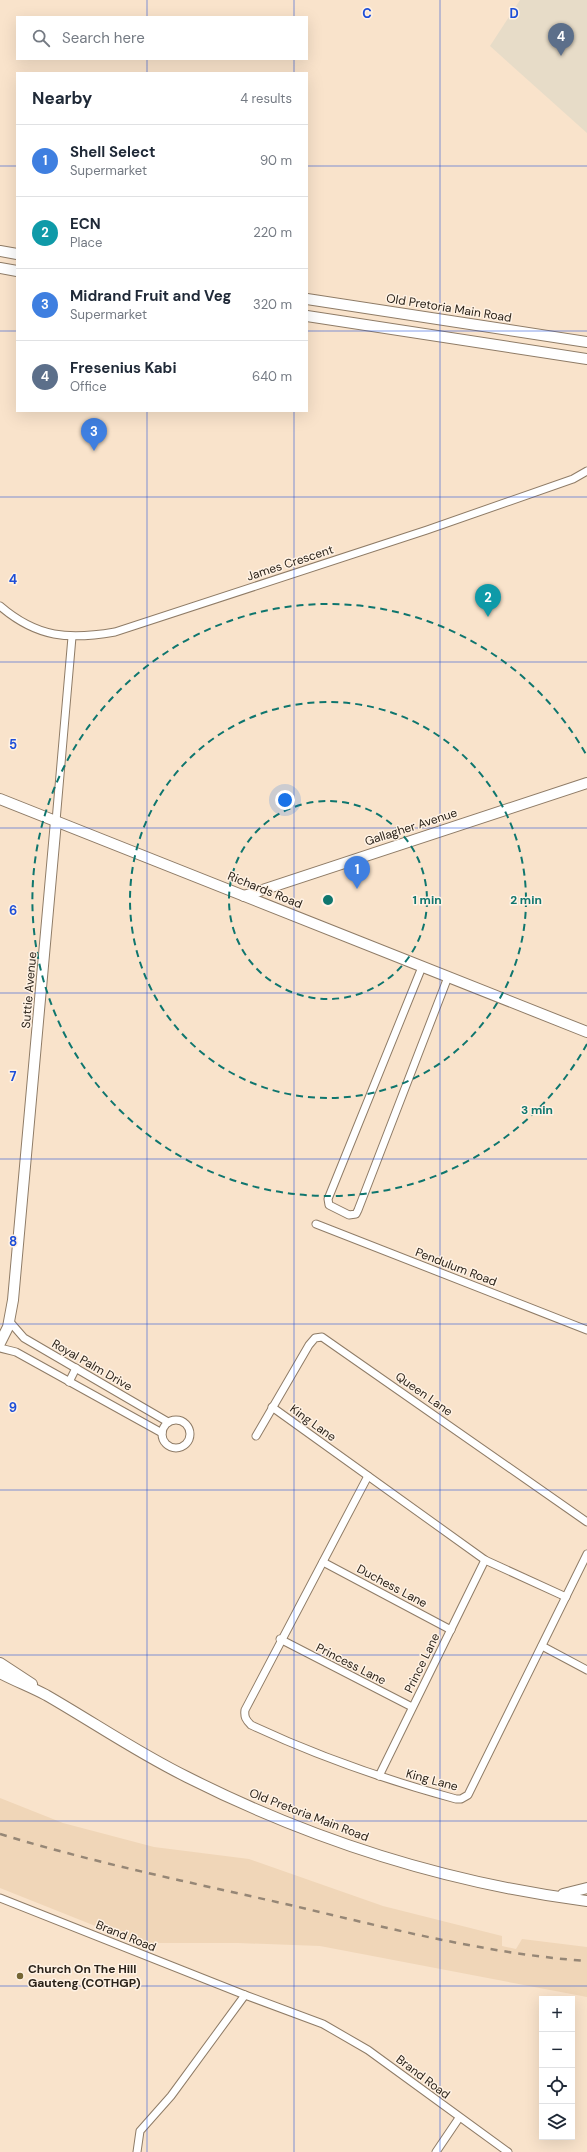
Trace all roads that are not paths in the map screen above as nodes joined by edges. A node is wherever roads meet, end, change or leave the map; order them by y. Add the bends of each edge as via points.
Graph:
1 (0, 251) edge
2 (16, 254) edge
3 (0, 268) edge
4 (16, 271) edge
5 (308, 299) edge
6 (308, 316) edge
7 (587, 342) edge
8 (587, 359) edge
9 (587, 471) edge
10 (0, 606) edge
11 (72, 637) junction
12 (587, 783) edge
13 (0, 799) edge
14 (56, 821) junction
15 (244, 896) junction
16 (422, 967) junction
17 (448, 978) junction
18 (587, 1032) edge
19 (316, 1224) dead end
20 (10, 1322) junction
21 (587, 1330) edge
22 (0, 1343) edge
23 (0, 1348) edge
24 (76, 1368) junction
25 (69, 1382) junction
26 (272, 1408) junction
27 (168, 1422) junction
28 (162, 1433) junction
29 (256, 1436) dead end
30 (368, 1476) junction
31 (587, 1522) edge
32 (587, 1554) edge
33 (485, 1560) junction
34 (323, 1562) junction
35 (566, 1597) junction
36 (451, 1630) junction
37 (280, 1639) junction
38 (542, 1646) junction
39 (0, 1663) edge
40 (587, 1670) edge
41 (0, 1673) edge
42 (44, 1694) junction
43 (412, 1707) junction
44 (380, 1776) junction
45 (587, 1888) edge
46 (551, 1895) junction
47 (0, 1898) edge
48 (587, 1901) edge
49 (245, 1995) junction
50 (459, 2118) junction
51 (137, 2152) edge
52 (436, 2152) edge
53 (508, 2152) edge

1 - 2 street
3 - 4 street
5 - 7 street, Old Pretoria Main Road
6 - 8 street
9 - 11 street, James Crescent via 573,479 427,530 128,628 94,636
10 - 11 street, James Crescent via 34,627 52,634
11 - 14 street, Suttie Avenue
12 - 15 street, Gallagher Avenue
13 - 14 street, Richards Road
14 - 15 street, Richards Road
14 - 20 street, Suttie Avenue via 39,1030
15 - 16 street, Richards Road
16 - 17 street, Richards Road
16 - 17 street via 328,1199 329,1205 350,1215 356,1214 358,1210
17 - 18 street, Richards Road
19 - 21 street, Pendulum Road
20 - 22 street, Suttie Avenue
20 - 24 street, Royal Palm Drive via 24,1338
23 - 25 street, Royal Palm Drive via 13,1350
24 - 25 street
24 - 27 street, Royal Palm Drive
25 - 28 street, Royal Palm Drive
26 - 29 street, King Lane
26 - 30 street, King Lane
26 - 31 street, Queen Lane via 309,1345 315,1338 322,1337
27 - 28 street
27 - 28 street via 178,1420 187,1425 190,1435 188,1442 182,1447 171,1448 163,1441
30 - 33 street, King Lane
30 - 34 street, King Lane
32 - 35 street
33 - 35 street, King Lane
33 - 36 street, Prince Lane
34 - 36 street, Duchess Lane
34 - 37 street, King Lane
35 - 38 street, King Lane
36 - 43 street, Prince Lane
37 - 43 street, Princess Lane
37 - 44 street, King Lane via 245,1710 246,1721 286,1741
38 - 40 street
38 - 44 street, King Lane via 465,1798 456,1799
39 - 42 street, Old Pretoria Main Road
41 - 42 street, Old Pretoria Main Road
42 - 46 street, Old Pretoria Main Road via 159,1763 285,1822 346,1845 415,1866 481,1883
43 - 44 street, Prince Lane
45 - 46 street via 572,1893
46 - 48 street, Old Pretoria Main Road
47 - 49 street, Brand Road
49 - 50 street, Brand Road via 323,2024 346,2036
49 - 51 street via 171,2096 140,2131
50 - 52 street
50 - 53 street, Brand Road

